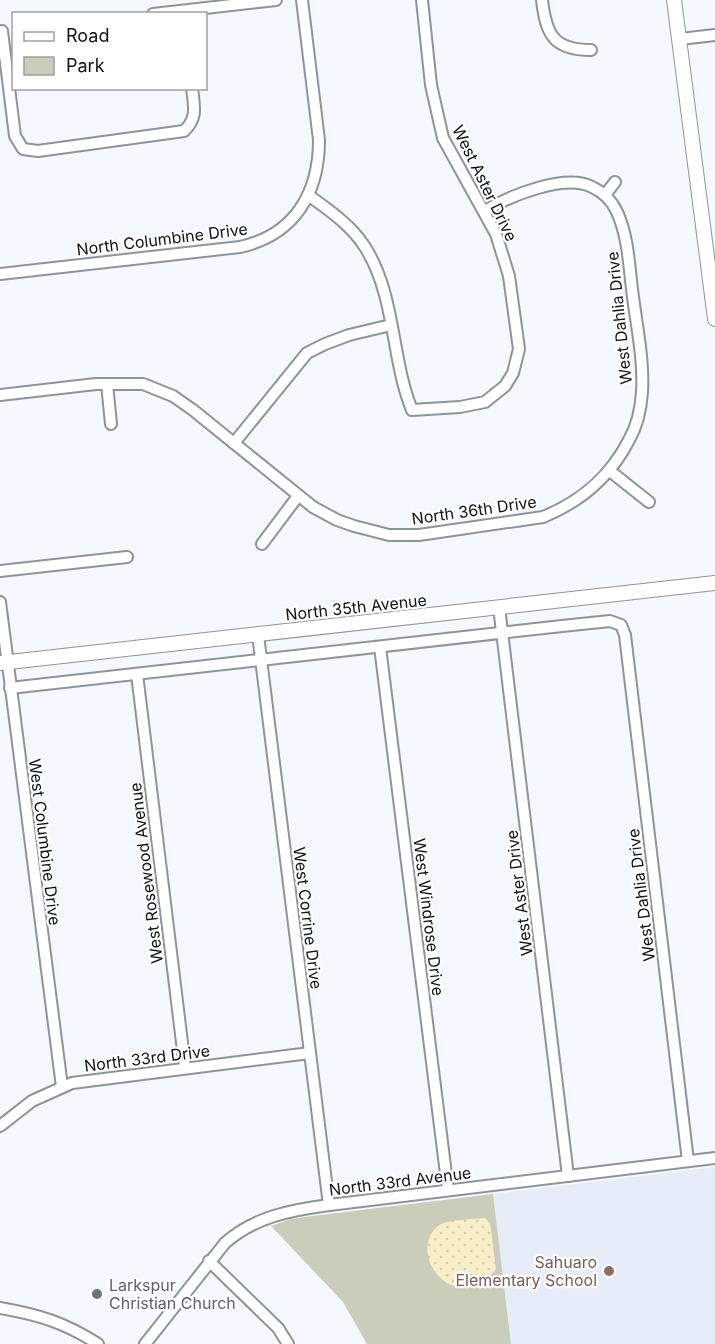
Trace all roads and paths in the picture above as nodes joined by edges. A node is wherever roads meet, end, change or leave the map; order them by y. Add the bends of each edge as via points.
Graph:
1 (276, 0) edge
2 (302, 0) edge
3 (422, 0) edge
4 (542, 0) edge
5 (674, 0) edge
6 (183, 8) edge
7 (163, 12) edge
8 (5, 30) edge
9 (715, 35) edge
10 (680, 39) junction
11 (591, 50) dead end
12 (192, 90) edge
13 (615, 182) dead end
14 (308, 195) junction
15 (605, 195) junction
16 (484, 211) junction
17 (711, 255) edge
18 (0, 274) edge
19 (715, 319) edge
20 (391, 325) junction
21 (107, 384) junction
22 (0, 394) edge
23 (111, 424) dead end
24 (234, 443) junction
25 (610, 471) junction
26 (298, 496) junction
27 (649, 502) dead end
28 (262, 544) dead end
29 (127, 557) dead end
30 (0, 571) edge
31 (715, 583) edge
32 (0, 602) edge
33 (499, 607) junction
34 (502, 633) junction
35 (258, 635) junction
36 (380, 647) junction
37 (261, 661) junction
38 (3, 663) edge
39 (137, 674) junction
40 (10, 688) junction
41 (309, 1053) junction
42 (184, 1067) junction
43 (62, 1087) junction
44 (0, 1126) edge
45 (715, 1158) edge
46 (688, 1161) junction
47 (568, 1176) junction
48 (448, 1190) junction
49 (329, 1205) junction
50 (209, 1261) junction
51 (0, 1308) edge
52 (98, 1344) edge
53 (145, 1344) edge
54 (288, 1344) edge

1 - 6 street
2 - 14 street via 319,140 318,170
3 - 16 street, West Aster Drive via 431,85 443,138
4 - 11 street via 546,25 557,43 576,50
5 - 10 main road
6 - 7 street
8 - 12 street via 15,136 23,149 38,151 184,131 192,124
9 - 10 street
10 - 17 main road
13 - 15 street
14 - 18 street, North Columbine Drive via 286,224 257,243
14 - 20 street via 339,217 364,246 381,284
15 - 16 street via 591,186 562,182
15 - 25 street, West Dahlia Drive via 616,209 625,237 642,380 639,413 630,439
16 - 20 street, West Aster Drive via 509,276 518,335 513,374 500,391 485,402 460,408 412,410
17 - 19 main road
20 - 24 street via 349,334 307,353
21 - 22 street, North 36th Drive
21 - 23 street
21 - 24 street, North 36th Drive via 143,384 173,396
24 - 26 street, North 36th Drive
25 - 26 street, North 36th Drive via 597,485 543,517 419,535 389,535 346,523
25 - 27 street
26 - 28 street
29 - 30 street
31 - 33 main road, North 35th Avenue
32 - 38 street, West Columbine Drive
33 - 34 street, West Aster Drive
33 - 35 main road, North 35th Avenue
34 - 36 street
34 - 46 street, West Dahlia Drive via 610,621 621,625
34 - 47 street, West Aster Drive
35 - 37 street, West Corrine Drive
35 - 38 main road, North 35th Avenue
36 - 37 street
36 - 48 street, West Windrose Drive
37 - 39 street
37 - 41 street, West Corrine Drive
38 - 40 street, West Columbine Drive
39 - 40 street
39 - 42 street, West Rosewood Avenue
40 - 43 street, West Columbine Drive
41 - 42 street, North 33rd Drive
41 - 49 street, West Corrine Drive
42 - 43 street, North 33rd Drive
43 - 44 street, North 33rd Drive via 32,1101
45 - 46 street, North 33rd Avenue
46 - 47 street, North 33rd Avenue
47 - 48 street, North 33rd Avenue
48 - 49 street, North 33rd Avenue
49 - 50 street, North 33rd Avenue via 265,1218 231,1237
50 - 53 street, North 33rd Avenue
50 - 54 street via 278,1328
51 - 52 street via 33,1313 74,1328

